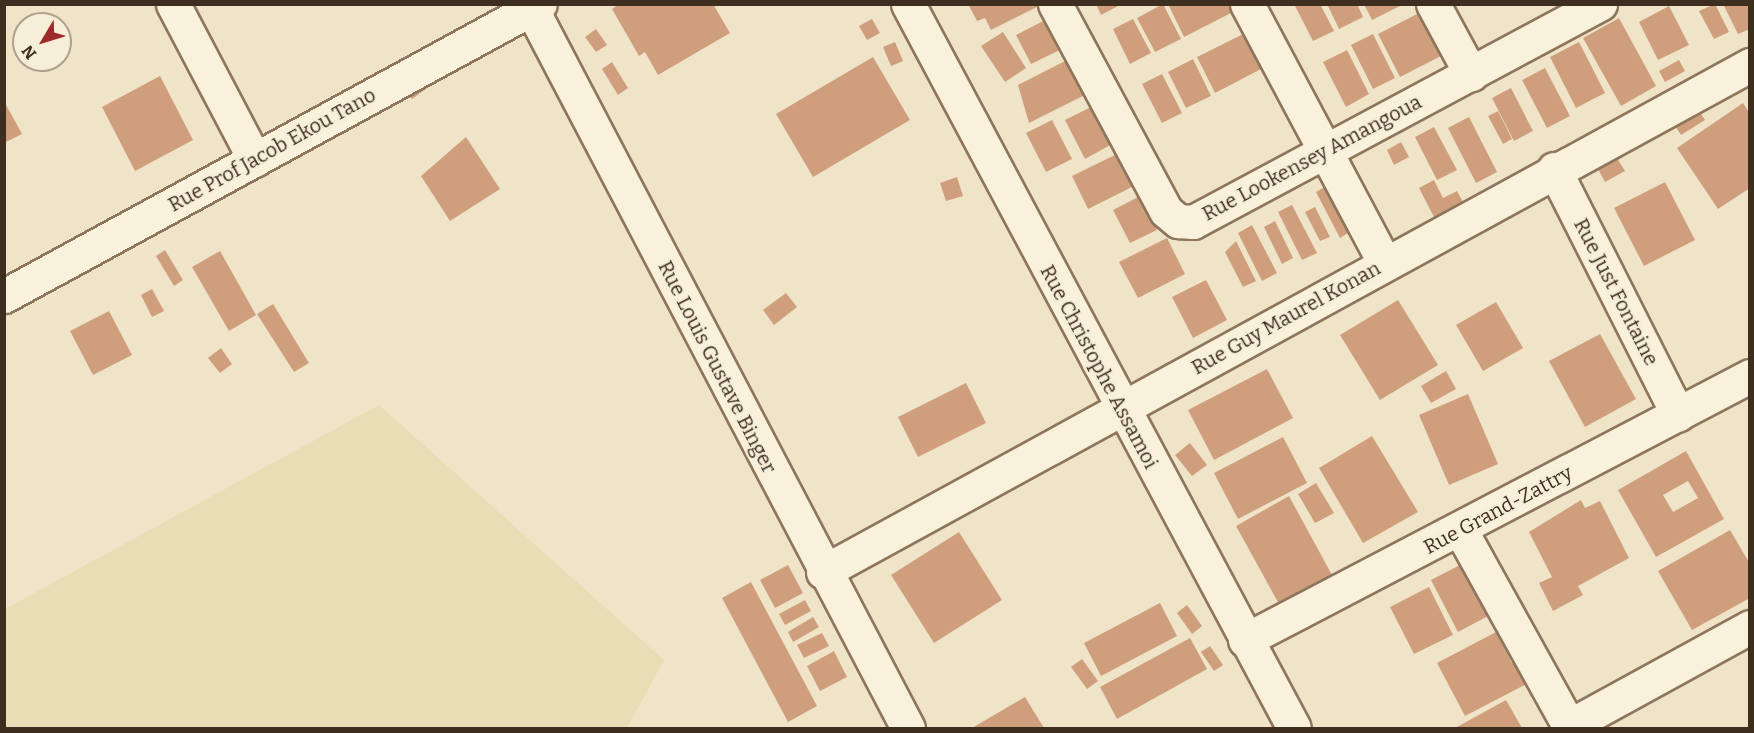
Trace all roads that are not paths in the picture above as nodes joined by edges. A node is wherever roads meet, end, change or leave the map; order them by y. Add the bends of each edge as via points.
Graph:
1 (173, 4) edge
2 (908, 4) edge
3 (1056, 4) edge
4 (1247, 4) edge
5 (1433, 4) edge
6 (1600, 4) edge
7 (533, 6) edge
8 (1749, 65) edge
9 (1471, 74) junction
10 (1327, 151) junction
11 (255, 160) junction
12 (1554, 169) junction
13 (1385, 263) junction
14 (4, 296) edge
15 (1749, 376) edge
16 (1121, 410) junction
17 (1678, 414) junction
18 (1461, 531) junction
19 (823, 572) junction
20 (1749, 627) edge
21 (1245, 640) junction
22 (1570, 727) edge
23 (908, 729) edge
24 (1294, 729) edge

1 - 11 street
2 - 16 street, Rue Christophe Assamoi
3 - 10 street, Rue Lookensey Amangoua via 1166,211 1178,220 1193,222
4 - 10 street
5 - 9 street
6 - 9 street, Rue Lookensey Amangoua
7 - 11 street, Rue Prof Jacob Ekou Tano
7 - 19 street, Rue Louis Gustave Binger
8 - 12 street, Rue Guy Maurel Konan
9 - 10 street, Rue Lookensey Amangoua
10 - 13 street
11 - 14 street, Rue Prof Jacob Ekou Tano
12 - 13 street, Rue Guy Maurel Konan
12 - 17 street, Rue Just Fontaine
13 - 16 street, Rue Guy Maurel Konan
15 - 17 street, Rue Grand-Zattry
16 - 19 street, Rue Guy Maurel Konan
16 - 21 street, Rue Christophe Assamoi
17 - 18 street, Rue Grand-Zattry
18 - 21 street, Rue Grand-Zattry
18 - 22 street
19 - 23 street, Rue Louis Gustave Binger
20 - 22 street
21 - 24 street, Rue Christophe Assamoi

